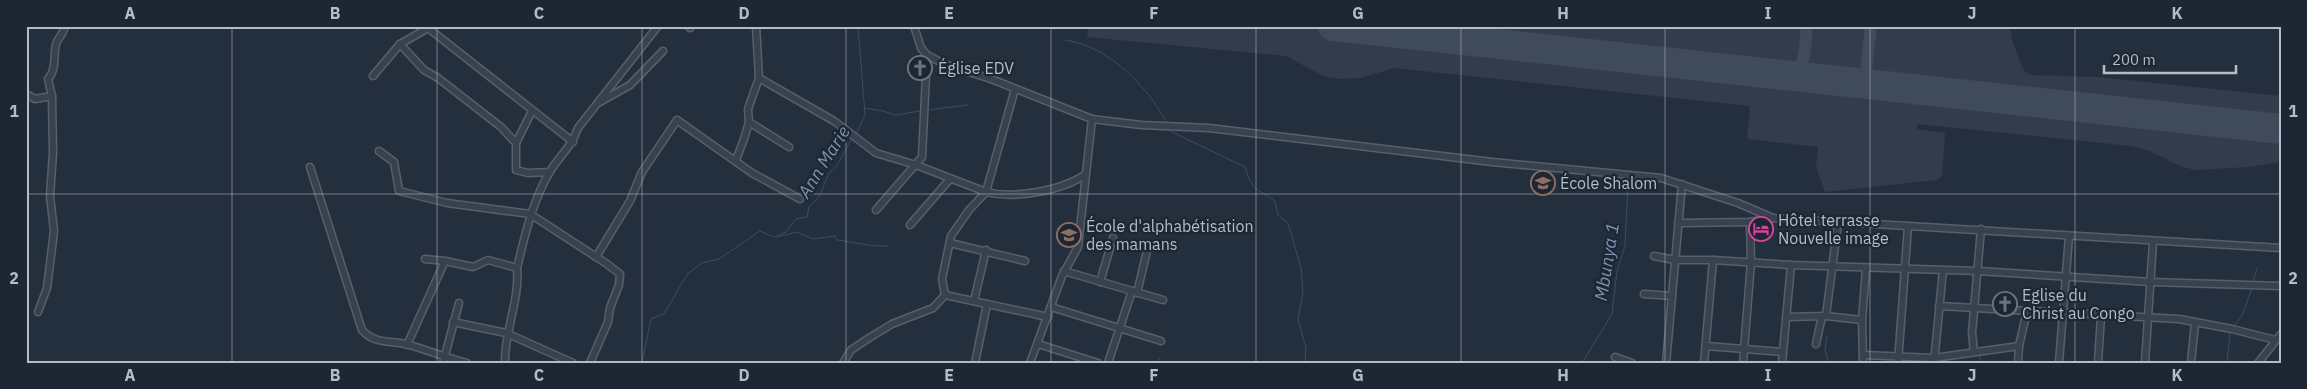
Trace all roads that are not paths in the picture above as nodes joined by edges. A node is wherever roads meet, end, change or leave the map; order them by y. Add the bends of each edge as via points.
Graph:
1 (65, 26) edge
2 (658, 26) edge
3 (756, 26) edge
4 (914, 26) edge
5 (430, 27) edge
6 (400, 44) junction
7 (663, 51) dead end
8 (927, 55) junction
9 (374, 76) dead end
10 (759, 78) junction
11 (1015, 89) junction
12 (26, 94) edge
13 (52, 96) junction
14 (597, 104) junction
15 (532, 111) junction
16 (1092, 119) junction
17 (749, 122) junction
18 (573, 142) junction
19 (516, 143) junction
20 (789, 147) dead end
21 (379, 151) dead end
22 (736, 160) junction
23 (916, 165) junction
24 (310, 167) dead end
25 (550, 172) junction
26 (1086, 174) junction
27 (950, 179) junction
28 (1682, 184) junction
29 (986, 192) junction
30 (800, 200) dead end
31 (876, 210) dead end
32 (530, 214) junction
33 (1773, 218) junction
34 (1750, 222) junction
35 (1838, 222) junction
36 (1678, 223) junction
37 (910, 224) dead end
38 (1908, 226) junction
39 (1981, 229) junction
40 (2069, 236) junction
41 (1113, 238) dead end
42 (950, 242) junction
43 (2153, 242) junction
44 (2281, 248) edge
45 (986, 250) junction
46 (1147, 251) dead end
47 (1654, 256) dead end
48 (596, 257) junction
49 (425, 259) dead end
50 (444, 260) junction
51 (1675, 260) junction
52 (1713, 260) junction
53 (1025, 261) dead end
54 (1751, 262) junction
55 (1791, 265) junction
56 (1833, 266) junction
57 (517, 268) junction
58 (1866, 268) junction
59 (1905, 268) junction
60 (1943, 270) junction
61 (1064, 271) junction
62 (1978, 271) junction
63 (2066, 275) junction
64 (1100, 282) junction
65 (2151, 282) junction
66 (2281, 286) edge
67 (1135, 292) junction
68 (1644, 294) dead end
69 (945, 295) junction
70 (1672, 296) junction
71 (1163, 300) dead end
72 (974, 302) junction
73 (459, 303) dead end
74 (987, 304) junction
75 (1939, 306) junction
76 (1051, 307) junction
77 (1974, 307) junction
78 (2027, 311) junction
79 (38, 312) dead end
80 (2063, 314) junction
81 (1824, 316) junction
82 (2101, 316) junction
83 (1048, 317) junction
84 (1786, 317) junction
85 (2148, 318) junction
86 (1862, 320) junction
87 (453, 322) junction
88 (2195, 323) junction
89 (1120, 328) junction
90 (506, 333) junction
91 (2281, 334) edge
92 (2275, 340) junction
93 (1161, 341) dead end
94 (407, 344) junction
95 (1038, 344) junction
96 (1816, 344) dead end
97 (1706, 346) junction
98 (2020, 346) junction
99 (1744, 349) junction
100 (1783, 352) junction
101 (1974, 352) junction
102 (1615, 357) dead end
103 (1863, 359) edge
104 (1898, 359) edge
105 (444, 360) edge
106 (1934, 360) edge
107 (468, 363) edge
108 (505, 363) edge
109 (573, 363) edge
110 (590, 363) edge
111 (843, 363) edge
112 (975, 363) edge
113 (1030, 363) edge
114 (1098, 363) edge
115 (1108, 363) edge
116 (1632, 363) edge
117 (1666, 363) edge
118 (1704, 363) edge
119 (1743, 363) edge
120 (1782, 363) edge
121 (2018, 363) edge
122 (2059, 363) edge
123 (2098, 363) edge
124 (2145, 363) edge
125 (2191, 363) edge
126 (2258, 363) edge

1 - 13 street via 57,41 53,73 48,79
2 - 14 street
3 - 10 street
4 - 8 street via 921,48
5 - 6 street
5 - 15 street
6 - 9 street
6 - 19 street via 424,70 494,122
7 - 14 street via 630,85
8 - 11 street
8 - 23 street via 922,157
10 - 17 street via 748,109
10 - 23 street via 834,121 876,153
11 - 16 street
11 - 29 street
12 - 13 street via 35,98
13 - 79 street via 50,196 54,231 47,288
14 - 18 street via 578,128
15 - 18 street
15 - 19 street
16 - 26 street
16 - 28 street via 1141,126 1209,128 1492,162 1661,178
17 - 20 street
17 - 22 street
18 - 25 street
19 - 25 street via 516,170
21 - 32 street via 394,162 399,191 448,203
22 - 30 street via 752,173
22 - 48 street via 677,120 646,165 630,201
23 - 27 street
23 - 31 street
24 - 94 street via 362,330 378,341
25 - 32 street
26 - 29 street via 1074,182 1041,190 997,195
26 - 61 street via 1078,247
27 - 29 street
27 - 37 street
28 - 33 street
28 - 36 street
29 - 42 street via 955,228
32 - 48 street
32 - 57 street
33 - 34 street
33 - 35 street
34 - 36 street
34 - 54 street
35 - 38 street
35 - 56 street
36 - 51 street
38 - 39 street
38 - 59 street
39 - 40 street
39 - 62 street
40 - 43 street
40 - 63 street
41 - 64 street
42 - 45 street
42 - 69 street via 942,279
43 - 44 street
43 - 65 street
45 - 53 street
45 - 72 street
46 - 67 street
47 - 51 street
48 - 110 street via 620,274 608,322
49 - 50 street
50 - 57 street via 474,267 488,260
50 - 94 street
51 - 52 street
51 - 70 street
52 - 54 street
52 - 97 street
54 - 55 street
54 - 99 street
55 - 56 street
55 - 84 street
56 - 58 street
56 - 81 street
57 - 90 street via 511,324
58 - 59 street
58 - 86 street
59 - 60 street
59 - 104 street
60 - 62 street
60 - 75 street
61 - 64 street
61 - 76 street
62 - 63 street
62 - 77 street
63 - 65 street
63 - 80 street
64 - 67 street
65 - 66 street
65 - 85 street
67 - 71 street
67 - 89 street
68 - 70 street
69 - 72 street
69 - 111 street via 933,308 892,324 851,350
70 - 117 street
72 - 74 street
73 - 87 street
74 - 83 street
74 - 112 street
75 - 77 street
75 - 106 street
76 - 83 street
76 - 89 street
77 - 78 street
77 - 101 street
78 - 80 street
78 - 98 street
80 - 82 street
80 - 122 street
81 - 84 street
81 - 86 street
81 - 96 street
82 - 85 street
82 - 123 street
83 - 95 street
84 - 100 street
85 - 88 street
85 - 124 street
86 - 103 street
87 - 90 street
87 - 105 street
88 - 92 street via 2232,328
88 - 125 street
89 - 93 street
89 - 115 street
90 - 108 street
90 - 109 street
91 - 92 street
92 - 126 street
94 - 105 street
95 - 113 street
95 - 114 street
97 - 99 street
97 - 118 street
98 - 101 street
98 - 121 street
99 - 100 street
99 - 119 street
100 - 120 street
101 - 106 street
102 - 116 street
103 - 104 street
104 - 106 street
105 - 107 street

